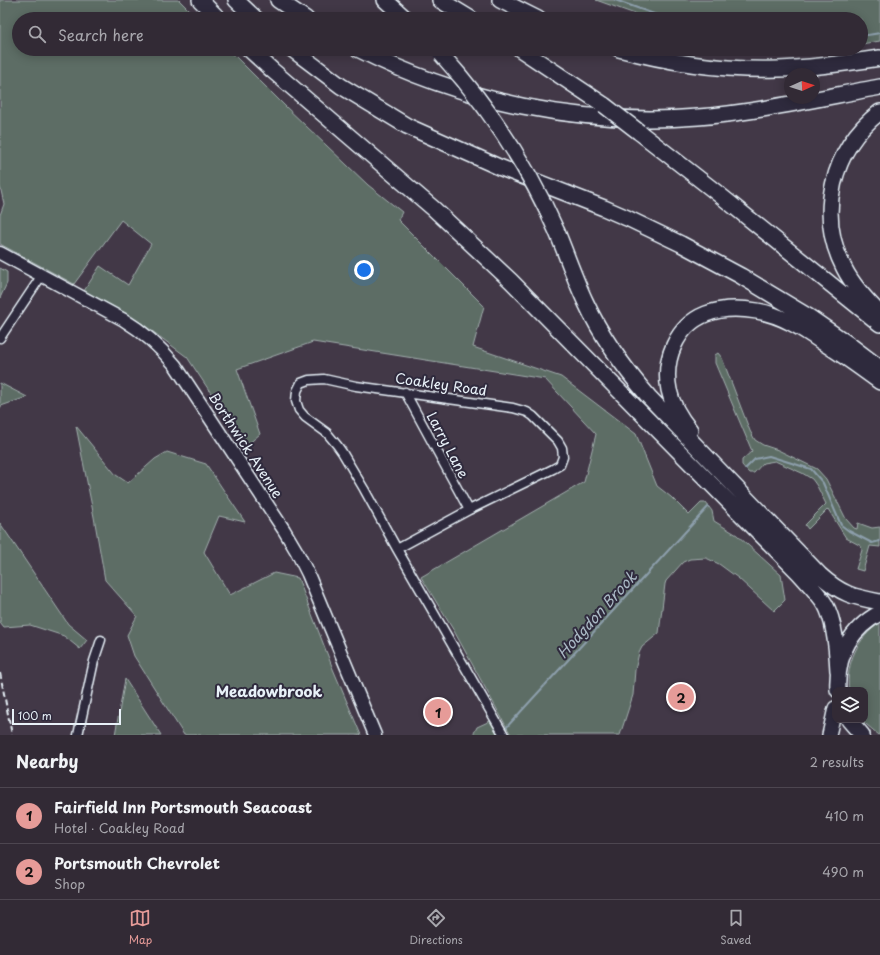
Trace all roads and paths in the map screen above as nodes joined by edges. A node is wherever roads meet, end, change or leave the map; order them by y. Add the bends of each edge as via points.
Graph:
1 (200, 0) edge
2 (236, 0) edge
3 (278, 0) edge
4 (385, 0) edge
5 (440, 0) edge
6 (500, 0) edge
7 (212, 12) edge
8 (249, 12) edge
9 (296, 12) edge
10 (398, 12) edge
11 (460, 12) edge
12 (524, 12) edge
13 (257, 56) edge
14 (301, 56) edge
15 (374, 56) edge
16 (442, 56) edge
17 (530, 56) edge
18 (650, 56) edge
19 (880, 58) edge
20 (880, 86) edge
21 (880, 112) edge
22 (0, 253) edge
23 (42, 275) junction
24 (880, 314) edge
25 (880, 324) edge
26 (0, 338) edge
27 (880, 368) edge
28 (880, 382) edge
29 (405, 392) junction
30 (720, 471) junction
31 (469, 510) junction
32 (397, 549) junction
33 (880, 602) edge
34 (880, 613) edge
35 (101, 640) dead end
36 (838, 683) edge
37 (832, 722) edge
38 (851, 723) edge
39 (78, 735) edge
40 (375, 735) edge
41 (504, 735) edge
42 (829, 735) edge
43 (862, 735) edge

1 - 7 highway
2 - 8 highway
3 - 9 highway
4 - 10 highway
5 - 11 highway
6 - 12 highway
13 - 36 highway via 439,214 511,281 799,573 825,604 829,615 835,640
14 - 27 highway via 341,86 406,126 499,167 610,210 741,276 809,317
15 - 20 highway via 434,82 474,94 531,108 591,116 671,118 718,115
16 - 30 highway, bridge via 475,94 508,141 536,189 557,232 586,304 614,352 649,397
17 - 25 highway, bridge via 604,105 722,196
18 - 19 highway via 698,65 752,69 818,66
21 - 24 highway via 859,132 842,160 834,180 830,214 833,236 844,269 858,290
22 - 23 street, Borthwick Avenue
23 - 26 street
23 - 40 street, Borthwick Avenue via 136,327 157,344 182,375 297,552
28 - 30 highway via 809,333 778,317 746,309 726,309 697,318 683,331 673,347 668,368 669,389 681,418
29 - 31 street, Larry Lane
29 - 31 street, Coakley Road via 520,409 533,416 562,448 563,457 560,464 553,469
29 - 32 street, Coakley Road via 309,380 301,383 296,401 305,417 337,445
30 - 33 highway via 829,583 851,595
31 - 32 street, Coakley Road
32 - 41 street, Coakley Road
34 - 36 highway via 852,636 843,652
35 - 39 street
37 - 42 main road
38 - 43 highway

